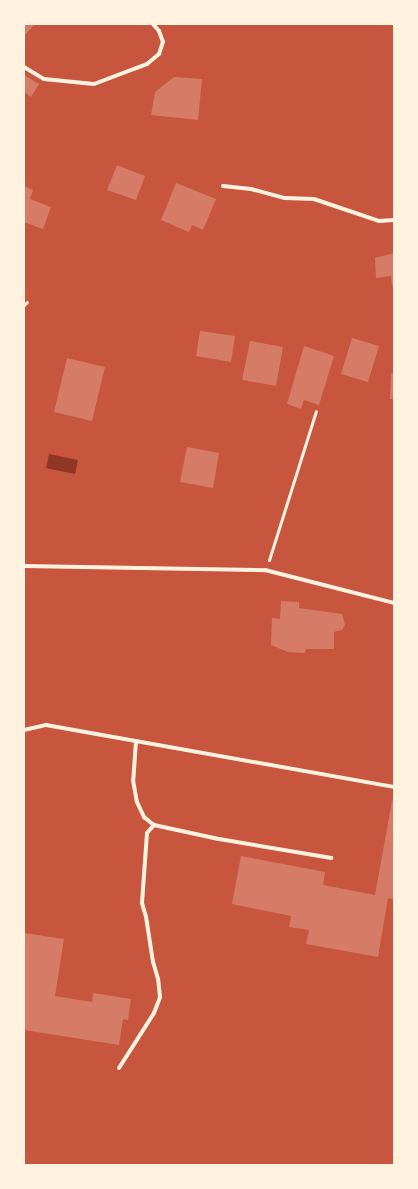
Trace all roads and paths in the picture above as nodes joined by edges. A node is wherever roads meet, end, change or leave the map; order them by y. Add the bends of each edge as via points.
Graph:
1 (153, 24) edge
2 (24, 67) edge
3 (223, 186) dead end
4 (394, 220) edge
5 (316, 411) dead end
6 (24, 566) edge
7 (265, 570) junction
8 (394, 602) edge
9 (24, 730) edge
10 (136, 741) junction
11 (394, 787) edge
12 (154, 825) junction
13 (331, 858) dead end
14 (119, 1068) dead end

1 - 2 lane via 163,42 159,54 147,64 94,84 44,79
3 - 4 lane via 285,198 314,199 379,221
5 - 7 path
6 - 7 lane
7 - 8 lane
9 - 10 lane via 46,725
10 - 11 lane
10 - 12 lane via 133,780 137,802 144,817
12 - 13 lane
12 - 14 lane via 147,834 142,903 160,997 154,1013

